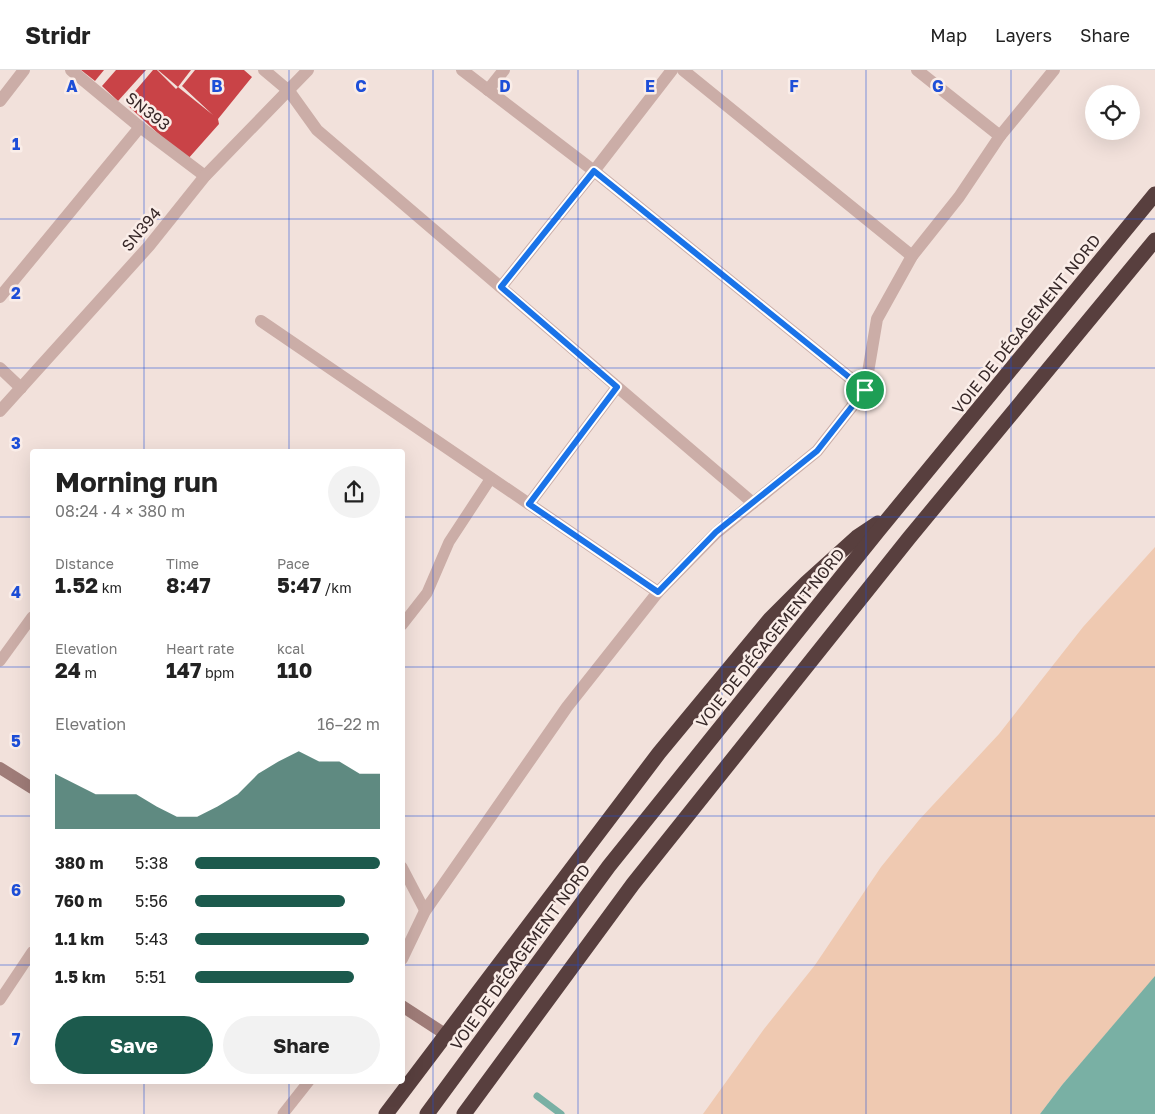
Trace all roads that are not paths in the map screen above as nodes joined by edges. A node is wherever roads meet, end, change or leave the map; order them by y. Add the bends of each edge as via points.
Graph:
1 (24, 70) edge
2 (71, 70) edge
3 (264, 70) edge
4 (308, 70) edge
5 (462, 70) edge
6 (504, 70) edge
7 (672, 70) edge
8 (683, 70) edge
9 (917, 70) edge
10 (1054, 70) edge
11 (488, 90) junction
12 (289, 91) junction
13 (0, 101) edge
14 (140, 127) junction
15 (1000, 136) junction
16 (594, 171) junction
17 (205, 176) junction
18 (1155, 194) edge
19 (1155, 240) edge
20 (912, 256) junction
21 (501, 287) junction
22 (0, 296) edge
23 (261, 321) dead end
24 (0, 368) edge
25 (617, 387) junction
26 (21, 388) junction
27 (865, 390) junction
28 (0, 411) edge
29 (491, 478) junction
30 (753, 503) junction
31 (529, 504) junction
32 (893, 513) junction
33 (658, 592) junction
34 (30, 620) edge
35 (405, 622) edge
36 (0, 662) edge
37 (0, 768) edge
38 (30, 787) edge
39 (405, 873) edge
40 (426, 911) junction
41 (405, 952) edge
42 (30, 955) edge
43 (0, 1000) edge
44 (405, 1008) edge
45 (445, 1034) junction
46 (307, 1084) edge
47 (283, 1114) edge
48 (386, 1114) edge
49 (427, 1114) edge
50 (464, 1114) edge

1 - 13 street
2 - 14 street, SN393
3 - 12 street
4 - 12 street, SN394
5 - 11 street
6 - 11 street
7 - 16 street
8 - 20 street
9 - 15 street
10 - 15 street
11 - 16 street
12 - 17 street, SN394
12 - 21 street via 317,130
14 - 17 street, SN393
14 - 22 street
15 - 20 street via 959,197
16 - 21 street
16 - 27 street
17 - 26 street, SN394 via 149,246
18 - 32 highway, VOIE DE DÉGAGEMENT NORD
19 - 50 highway via 909,538 639,877
20 - 27 street via 877,319
21 - 25 street
23 - 29 street
24 - 26 street
25 - 30 street
25 - 31 street
26 - 28 street, SN394
27 - 30 street via 817,451
29 - 31 street
29 - 35 lane via 449,542 427,594
30 - 33 street via 716,532
31 - 33 street
32 - 45 highway via 857,537 770,620 659,753
32 - 49 highway, VOIE DE DÉGAGEMENT NORD via 609,866
33 - 40 street via 568,707
34 - 36 lane
37 - 38 street
39 - 40 lane
40 - 41 street
42 - 43 lane
44 - 45 street
45 - 48 highway
46 - 47 lane

